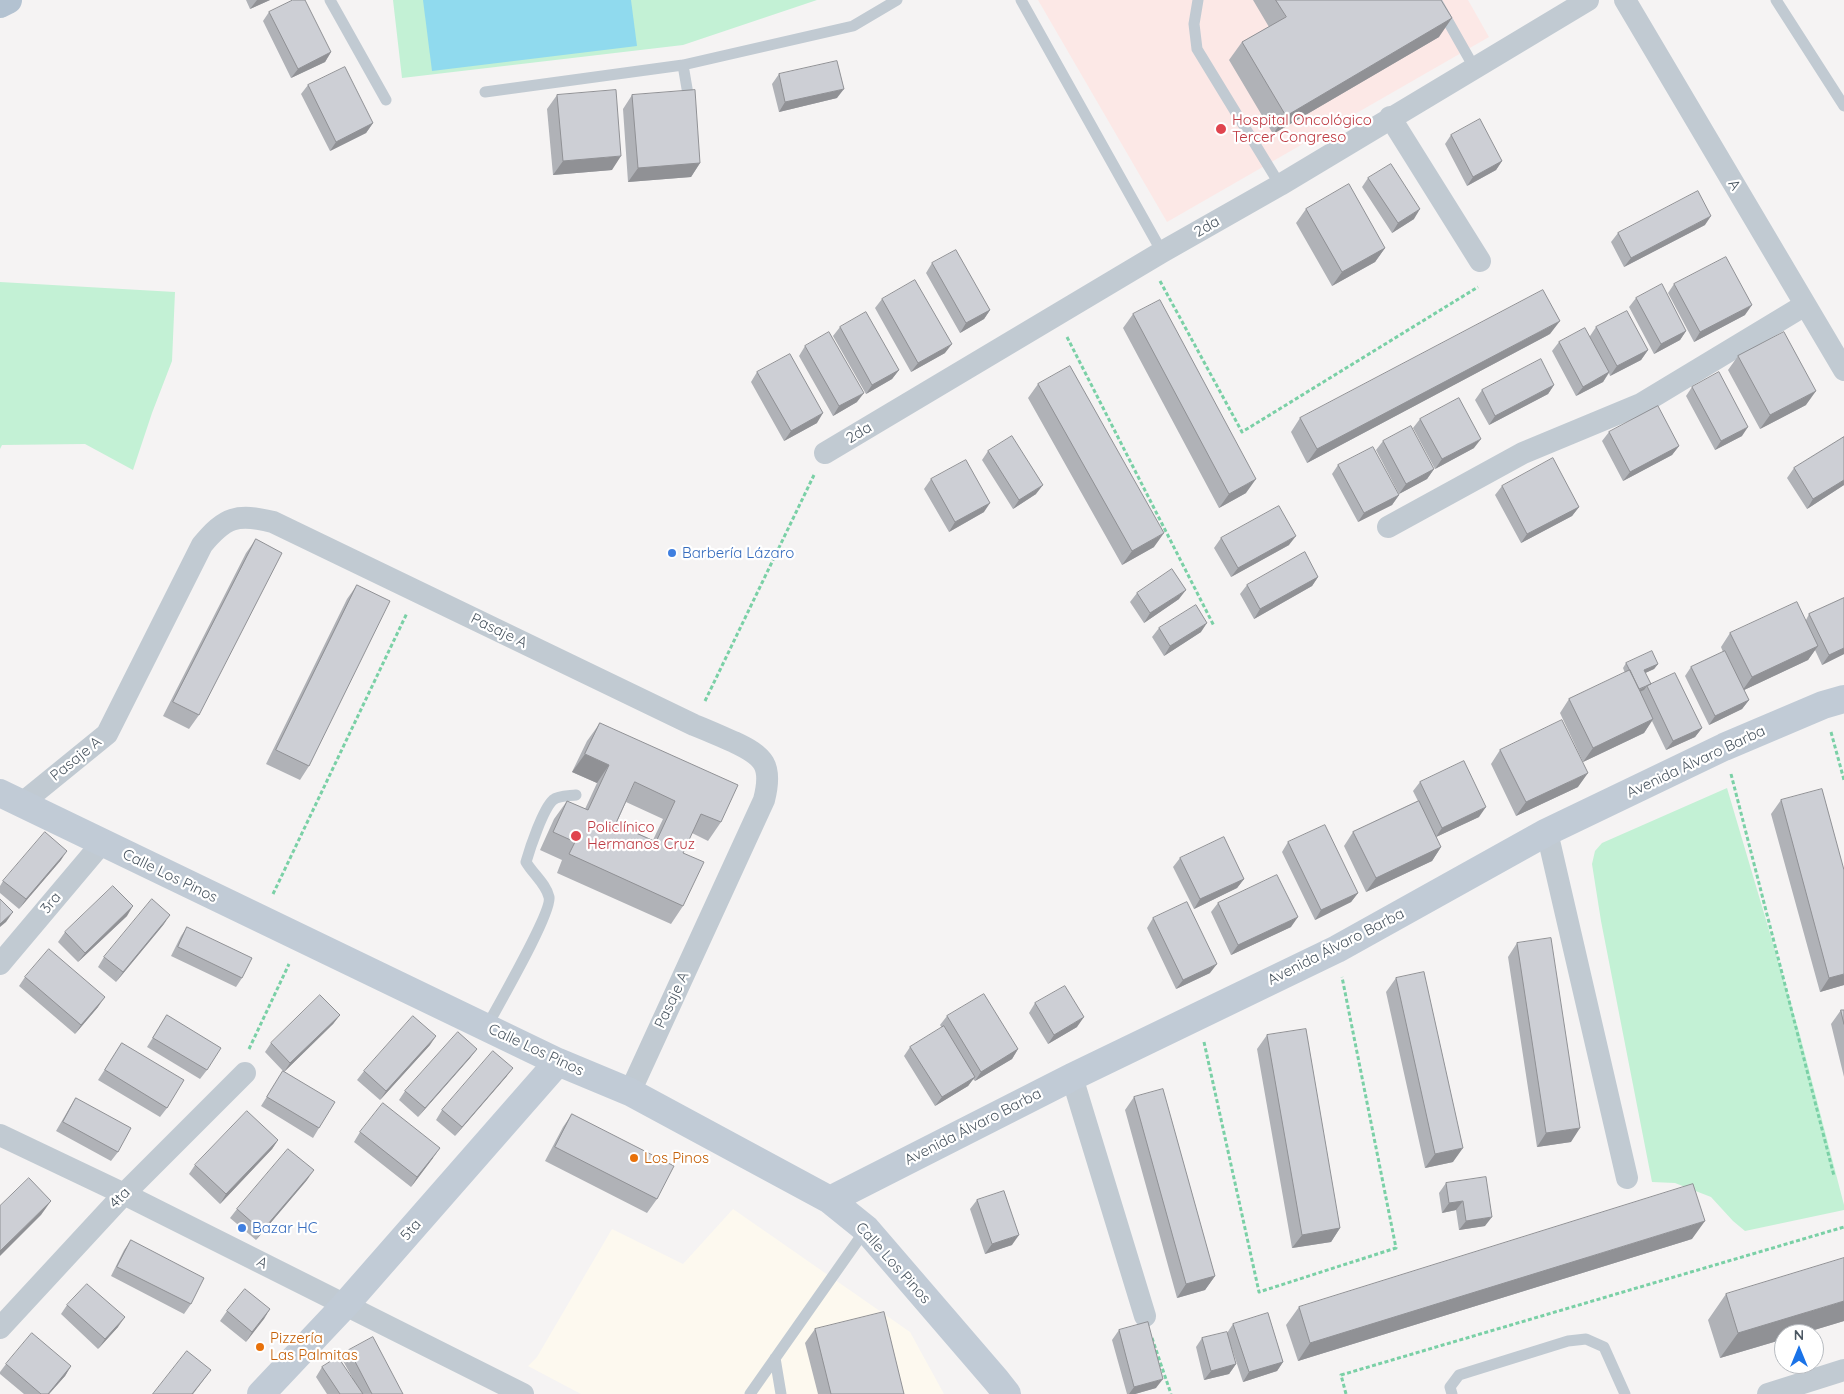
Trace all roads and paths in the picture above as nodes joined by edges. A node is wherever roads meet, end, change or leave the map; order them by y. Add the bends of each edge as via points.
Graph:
1 (8, 0) edge
2 (330, 0) edge
3 (897, 0) edge
4 (1021, 0) edge
5 (1198, 0) edge
6 (1436, 0) edge
7 (1588, 0) edge
8 (1624, 0) edge
9 (1776, 0) edge
10 (0, 4) edge
11 (683, 66) junction
12 (1475, 69) junction
13 (485, 92) dead end
14 (386, 100) dead end
15 (1844, 106) edge
16 (1390, 117) junction
17 (692, 118) edge
18 (1280, 185) junction
19 (1156, 257) junction
20 (1480, 261) joint
21 (1805, 305) junction
22 (1056, 316) junction
23 (1844, 370) edge
24 (825, 453) joint
25 (1388, 527) dead end
26 (417, 591) junction
27 (1214, 626) dead end
28 (1834, 702) edge
29 (694, 724) junction
30 (1724, 747) junction
31 (1844, 780) edge
32 (576, 795) dead end
33 (10, 799) edge
34 (1547, 832) junction
35 (102, 843) junction
36 (260, 919) junction
37 (301, 938) junction
38 (1337, 949) junction
39 (0, 964) edge
40 (1199, 1016) junction
41 (486, 1028) junction
42 (558, 1062) junction
43 (1072, 1077) junction
44 (238, 1080) joint
45 (630, 1092) junction
46 (0, 1135) edge
47 (1834, 1176) dead end
48 (1627, 1178) dead end
49 (124, 1194) junction
50 (830, 1200) junction
51 (1844, 1227) edge
52 (866, 1229) junction
53 (345, 1305) junction
54 (1145, 1316) joint
55 (0, 1328) edge
56 (775, 1358) junction
57 (1844, 1370) edge
58 (1798, 1389) edge
59 (261, 1394) edge
60 (523, 1394) edge
61 (750, 1394) edge
62 (781, 1394) edge
63 (1007, 1394) edge
64 (1171, 1394) edge
65 (1346, 1394) edge
66 (1452, 1394) edge
67 (1625, 1394) edge
68 (1768, 1394) edge

1 - 10 main road
2 - 14 lane
3 - 11 lane via 853,26
4 - 19 lane
5 - 18 lane via 1194,24 1197,49
6 - 12 lane
7 - 12 street, 2da
8 - 21 street, A
9 - 15 lane
11 - 13 lane
11 - 17 lane
12 - 16 street, 2da
16 - 18 street, 2da
16 - 20 street
18 - 19 street, 2da
19 - 20 path via 1242,432 1486,281
19 - 22 street, 2da
21 - 23 street, A
21 - 25 street via 1640,404 1523,453
22 - 24 street, 2da
22 - 27 path
24 - 29 path
26 - 29 street, Pasaje A
26 - 33 street, Pasaje A via 273,522 252,517 231,519 215,529 202,545 107,734
26 - 36 path
28 - 30 street, Avenida Álvaro Barba
28 - 31 path
29 - 45 street, Pasaje A via 753,751 763,761 767,786 764,800
30 - 34 street, Avenida Álvaro Barba
30 - 47 path
32 - 41 lane via 553,800 530,849 526,862 544,885 550,899 548,908
33 - 35 street, Calle Los Pinos
34 - 38 street, Avenida Álvaro Barba
34 - 48 street
35 - 36 street, Calle Los Pinos
35 - 39 street, 3ra
36 - 37 street, Calle Los Pinos
37 - 41 street, Calle Los Pinos
37 - 44 path
38 - 40 street, Avenida Álvaro Barba
38 - 40 path via 1396,1248 1259,1292
40 - 43 street, Avenida Álvaro Barba
41 - 42 street, Calle Los Pinos
42 - 45 street, Calle Los Pinos
42 - 53 street, 5ta
43 - 50 street, Avenida Álvaro Barba
43 - 54 street
44 - 49 street, 4ta
45 - 50 street, Calle Los Pinos
46 - 49 street, A
49 - 53 street, A
49 - 55 street, 4ta
50 - 52 street, Calle Los Pinos
51 - 65 path via 1341,1375
52 - 56 lane
52 - 63 street, Calle Los Pinos
53 - 59 street, 5ta
53 - 60 street, A
54 - 64 path
56 - 61 lane
56 - 62 lane
57 - 58 street
58 - 68 street
66 - 67 lane via 1450,1387 1459,1375 1568,1341 1586,1339 1604,1346

